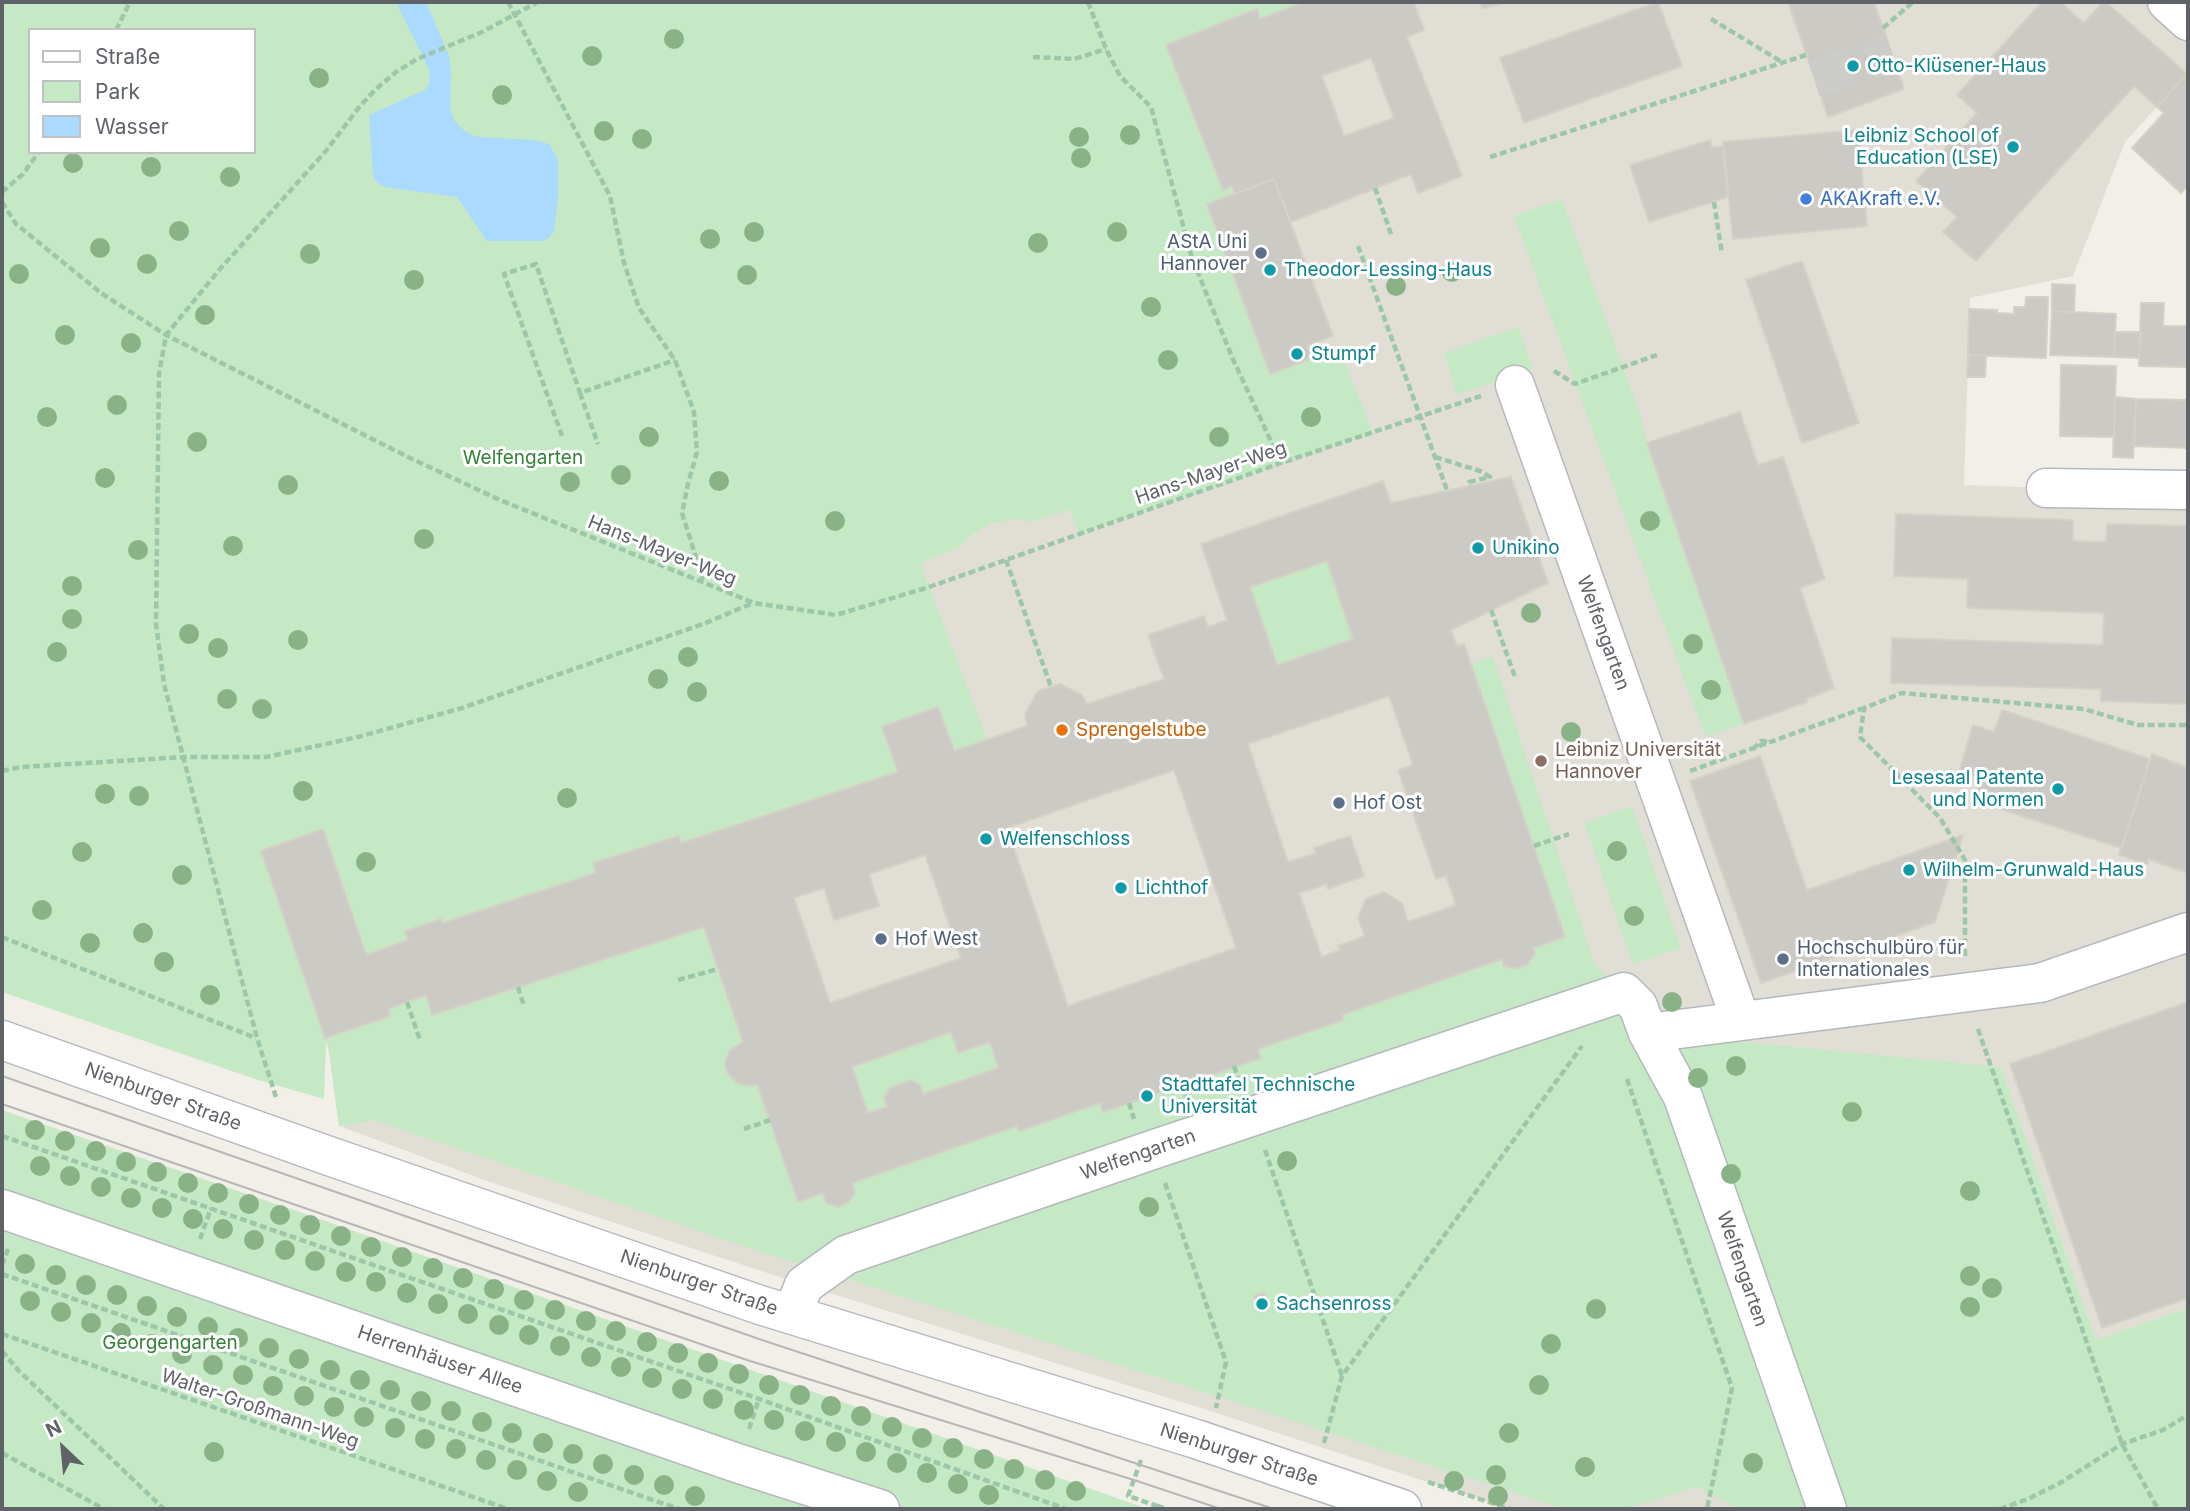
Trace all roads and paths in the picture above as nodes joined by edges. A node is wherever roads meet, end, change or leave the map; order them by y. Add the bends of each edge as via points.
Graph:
1 (130, 2) edge
2 (508, 2) edge
3 (538, 2) edge
4 (1088, 2) edge
5 (1913, 2) edge
6 (2167, 2) edge
7 (514, 15) junction
8 (1711, 19) dead end
9 (2188, 21) edge
10 (117, 28) edge
11 (1883, 28) dead end
12 (1106, 49) junction
13 (1806, 55) dead end
14 (1033, 57) dead end
15 (1782, 62) junction
16 (38, 154) edge
17 (1490, 157) dead end
18 (1375, 188) dead end
19 (2, 192) edge
20 (2, 202) edge
21 (1714, 202) dead end
22 (1391, 234) dead end
23 (1358, 246) dead end
24 (1722, 254) dead end
25 (166, 335) junction
26 (1657, 355) dead end
27 (675, 360) junction
28 (1554, 371) dead end
29 (1515, 385) joint
30 (580, 393) junction
31 (1420, 416) junction
32 (562, 436) dead end
33 (597, 444) dead end
34 (1434, 457) junction
35 (1281, 463) junction
36 (1470, 485) dead end
37 (2046, 488) dead end
38 (1447, 490) dead end
39 (2188, 490) edge
40 (1006, 560) junction
41 (704, 581) junction
42 (754, 603) junction
43 (1491, 610) dead end
44 (1515, 677) dead end
45 (1051, 687) dead end
46 (1864, 708) junction
47 (2188, 725) edge
48 (184, 757) junction
49 (2, 772) edge
50 (1656, 782) junction
51 (1569, 834) dead end
52 (1534, 846) dead end
53 (2188, 932) edge
54 (2, 937) edge
55 (718, 969) dead end
56 (678, 980) dead end
57 (518, 987) dead end
58 (1965, 993) junction
59 (1600, 999) junction
60 (407, 1002) dead end
61 (524, 1006) dead end
62 (1741, 1021) junction
63 (1648, 1033) junction
64 (257, 1038) junction
65 (2, 1040) edge
66 (420, 1040) dead end
67 (1627, 1078) dead end
68 (1182, 1085) dead end
69 (1185, 1095) dead end
70 (277, 1101) dead end
71 (1253, 1116) junction
72 (770, 1120) dead end
73 (744, 1129) dead end
74 (2, 1136) edge
75 (1155, 1149) junction
76 (2, 1209) edge
77 (2, 1274) edge
78 (792, 1315) junction
79 (2, 1334) edge
80 (2, 1351) edge
81 (1342, 1376) junction
82 (1214, 1413) dead end
83 (2188, 1415) edge
84 (2122, 1444) junction
85 (1323, 1447) dead end
86 (1143, 1450) dead end
87 (2, 1453) edge
88 (1157, 1508) edge
89 (104, 1509) edge
90 (164, 1509) edge
91 (508, 1509) edge
92 (679, 1509) edge
93 (880, 1509) edge
94 (1066, 1509) edge
95 (1167, 1509) edge
96 (1402, 1509) edge
97 (1707, 1509) edge
98 (1827, 1509) edge
99 (2000, 1509) edge
100 (2158, 1509) edge

1 - 10 path
2 - 7 path
3 - 7 path
4 - 12 path
5 - 11 path
6 - 9 street
7 - 25 path via 396,72 360,106
7 - 27 path via 610,196 639,308
8 - 15 path
12 - 14 path via 1074,60
12 - 35 path via 1120,76 1151,107 1192,258
13 - 15 path
15 - 17 path
16 - 19 path
18 - 22 path
20 - 25 path, Hans-Mayer-Weg via 16,224 101,293
21 - 24 path
23 - 31 path
25 - 41 path, Hans-Mayer-Weg via 500,500
25 - 48 path via 159,374 156,624 164,684
26 - 28 path via 1575,384
27 - 30 path
27 - 41 path via 694,412 697,453 682,513
29 - 31 path
29 - 50 street, Welfengarten
30 - 32 path via 536,264 504,274
30 - 33 path
31 - 34 path
31 - 35 path, Hans-Mayer-Weg
34 - 36 path via 1490,477
34 - 38 path
35 - 40 path, Hans-Mayer-Weg
37 - 39 street
40 - 42 path, Hans-Mayer-Weg via 836,615
40 - 45 path
41 - 42 path, Hans-Mayer-Weg
42 - 48 path via 462,708 358,737 266,757
43 - 44 path
46 - 47 path via 1902,693 2084,709 2138,725
46 - 50 path
46 - 58 path via 1860,737 1940,818 1965,860
48 - 49 path
48 - 64 path
50 - 62 street, Welfengarten
51 - 52 path
53 - 58 street via 2040,983
54 - 64 path
55 - 56 path
57 - 61 path
58 - 62 street
58 - 84 path
59 - 63 street, Welfengarten via 1624,992 1638,1006
59 - 71 street, Welfengarten
59 - 81 path via 1605,1014
60 - 66 path
62 - 63 street
63 - 98 street, Welfengarten via 1683,1097
64 - 70 path
65 - 78 street, Nienburger Straße
67 - 97 path via 1732,1388
68 - 69 path
71 - 75 street, Welfengarten
71 - 81 path
72 - 73 path
74 - 94 path
75 - 78 street, Welfengarten via 846,1255 804,1285
75 - 82 path via 1226,1362
76 - 93 street, Herrenhäuser Allee
77 - 92 path
78 - 96 street, Nienburger Straße via 1196,1439
79 - 91 path, Walter-Großmann-Weg
80 - 90 path
81 - 85 path
83 - 84 path via 2163,1430
84 - 99 path via 2060,1483
84 - 100 path
86 - 88 path via 1128,1496
87 - 89 path
88 - 95 path

